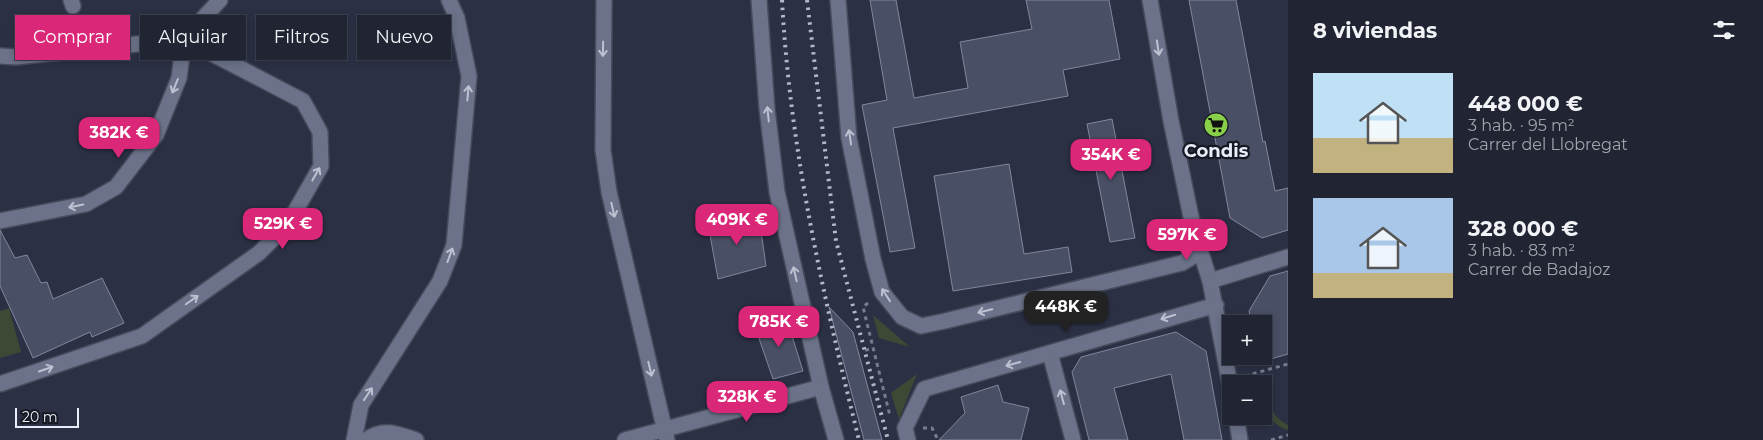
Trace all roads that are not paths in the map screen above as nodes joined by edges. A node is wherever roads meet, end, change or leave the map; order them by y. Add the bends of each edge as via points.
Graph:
1 (220, 0) edge
2 (449, 0) edge
3 (604, 0) edge
4 (759, 0) edge
5 (838, 0) edge
6 (1150, 0) edge
7 (206, 15) edge
8 (140, 44) edge
9 (0, 56) edge
10 (181, 60) edge
11 (224, 60) edge
12 (0, 221) edge
13 (1200, 252) junction
14 (1288, 257) edge
15 (1182, 263) junction
16 (1210, 281) junction
17 (1216, 305) junction
18 (1050, 353) junction
19 (1228, 375) edge
20 (0, 384) edge
21 (821, 387) junction
22 (1238, 425) edge
23 (666, 435) edge
24 (354, 440) edge
25 (366, 440) edge
26 (416, 440) edge
27 (625, 440) edge
28 (836, 440) edge
29 (908, 440) edge
30 (1073, 440) edge
31 (1240, 440) edge

1 - 7 street
24 -> 2 street via 361,405 440,281 454,245 469,76 457,18
3 -> 23 street via 602,150
21 -> 4 street via 777,192
15 -> 5 street via 921,326 902,317 882,292 873,259 849,138
6 -> 13 street via 1171,121
8 - 9 street
10 -> 12 street via 179,78 156,135 116,187 86,204
20 -> 11 street via 142,336 259,253 288,224 321,166 320,132 303,102
13 - 15 street
13 - 16 street
14 - 16 street
15 - 16 street
16 - 17 street
17 -> 18 street
17 - 19 street
18 -> 29 street via 924,389 905,428
30 -> 18 street
21 - 23 street
21 - 28 street
22 - 31 street
23 - 27 street
25 - 26 street via 378,432

